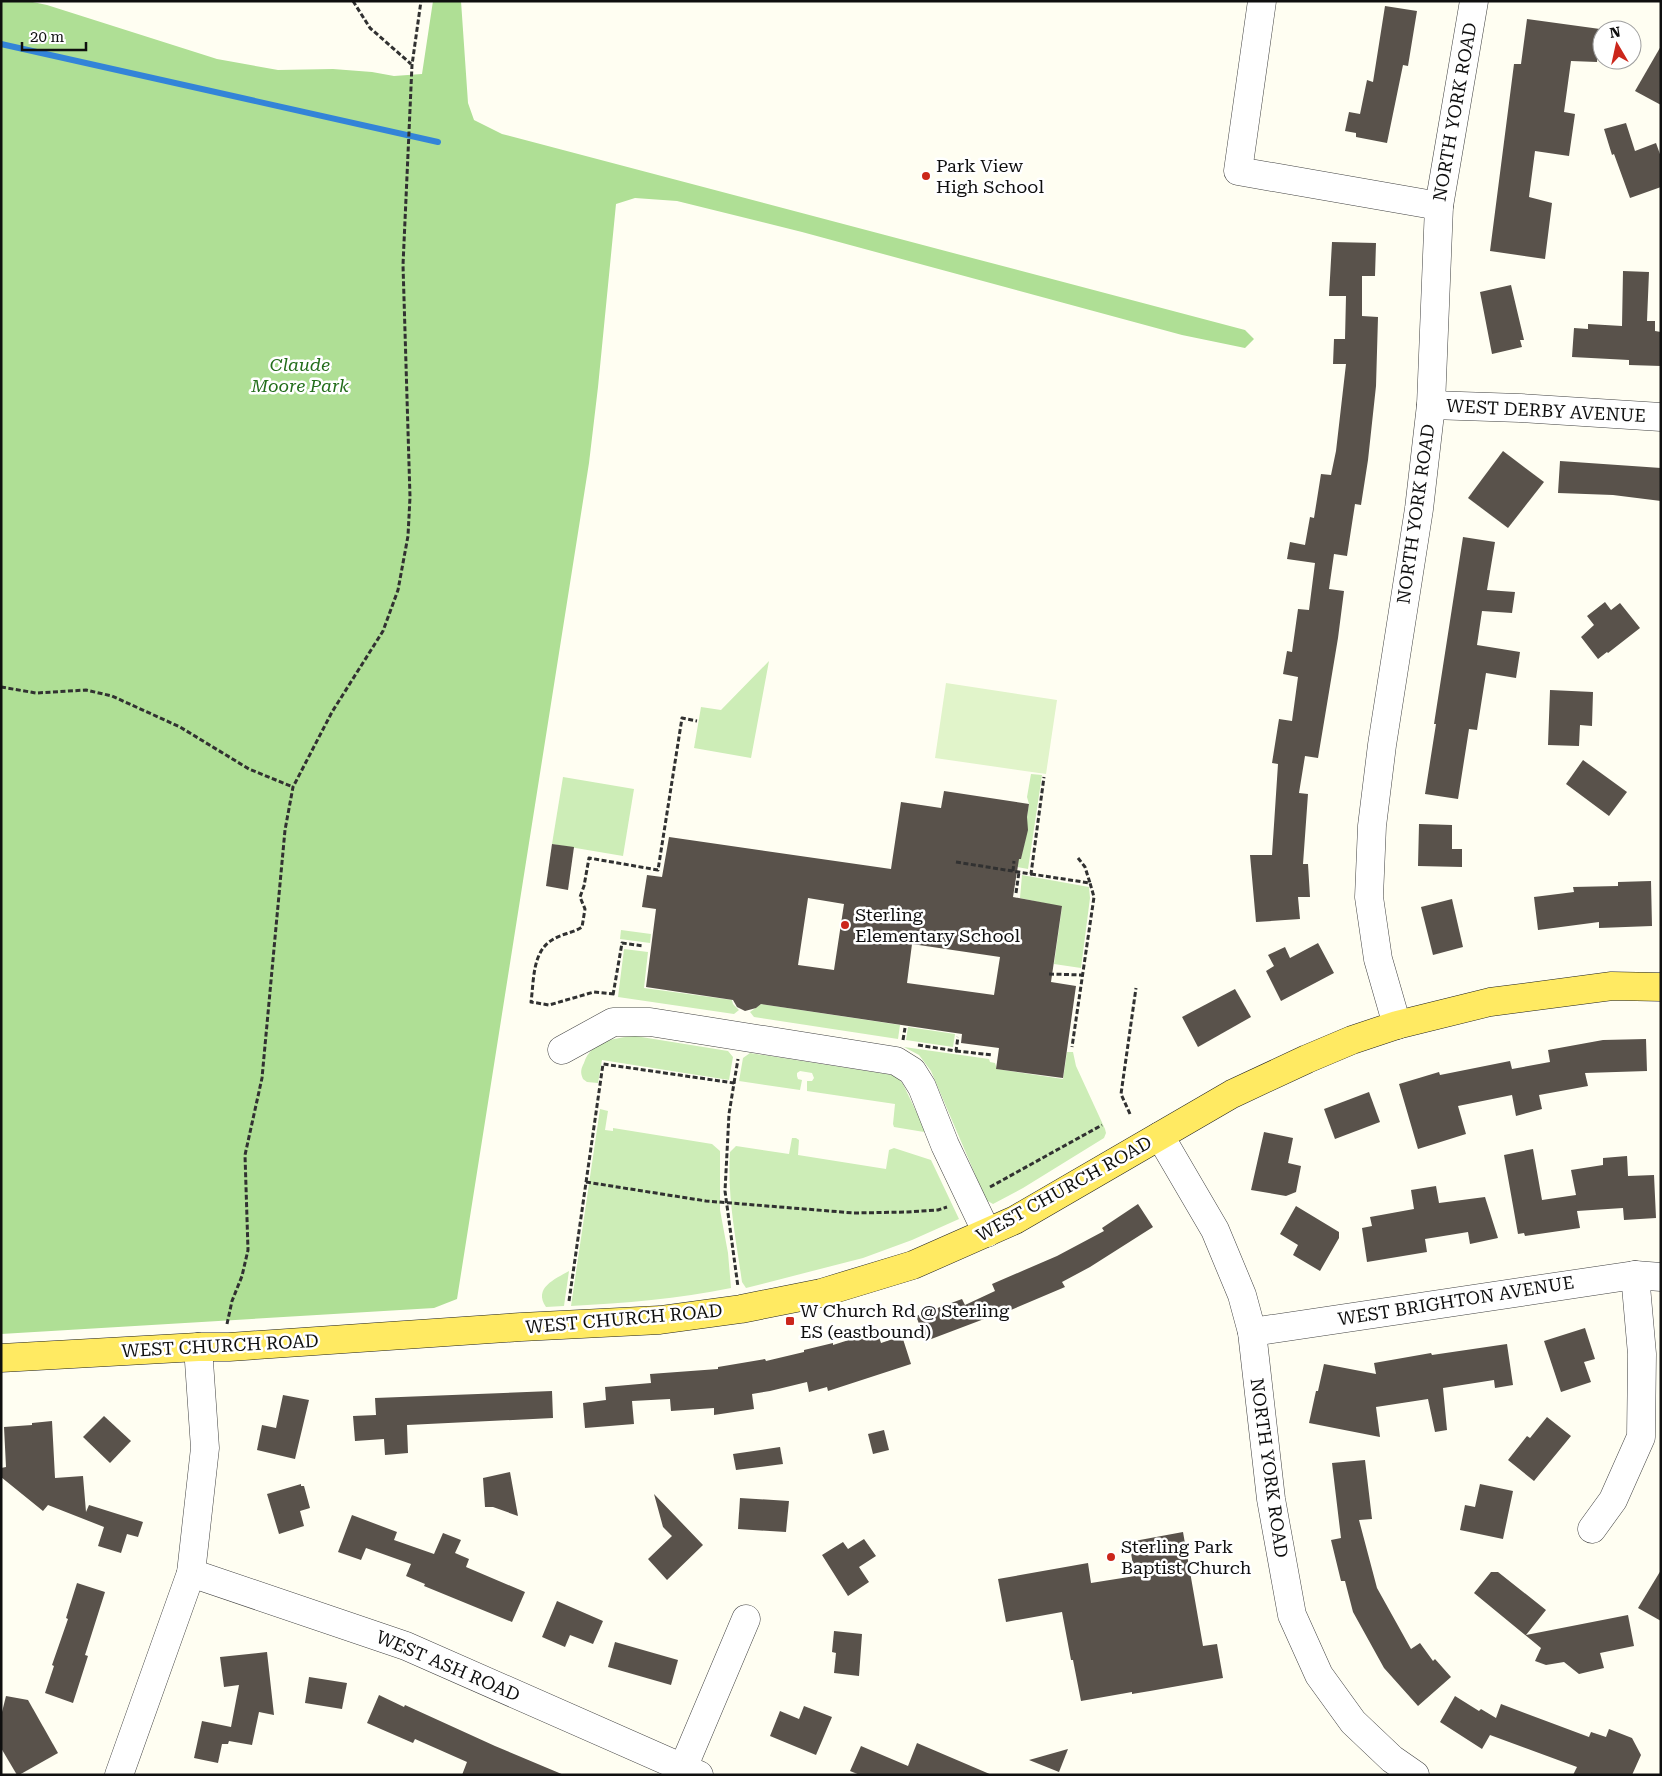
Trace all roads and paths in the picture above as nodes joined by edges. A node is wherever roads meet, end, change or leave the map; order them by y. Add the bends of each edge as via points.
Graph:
1 (353, 1) edge
2 (421, 1) edge
3 (1262, 1) edge
4 (1474, 1) edge
5 (412, 65) junction
6 (1438, 206) junction
7 (1432, 405) junction
8 (1661, 417) edge
9 (1, 687) edge
10 (697, 721) dead end
11 (1044, 777) dead end
12 (294, 787) junction
13 (1078, 858) dead end
14 (1014, 861) dead end
15 (956, 862) dead end
16 (1013, 871) junction
17 (1019, 872) junction
18 (1031, 874) junction
19 (1090, 883) junction
20 (1016, 893) dead end
21 (644, 946) dead end
22 (1050, 974) dead end
23 (1083, 976) junction
24 (1661, 987) edge
25 (1136, 988) dead end
26 (614, 994) junction
27 (613, 1000) dead end
28 (1397, 1025) junction
29 (958, 1037) dead end
30 (912, 1044) dead end
31 (1072, 1047) dead end
32 (562, 1050) dead end
33 (956, 1051) junction
34 (738, 1056) dead end
35 (993, 1056) dead end
36 (734, 1083) junction
37 (1130, 1114) dead end
38 (1102, 1125) dead end
39 (1160, 1136) junction
40 (586, 1182) junction
41 (985, 1190) dead end
42 (727, 1203) junction
43 (955, 1204) dead end
44 (987, 1233) junction
45 (1648, 1276) edge
46 (738, 1291) dead end
47 (568, 1306) dead end
48 (227, 1329) dead end
49 (1252, 1332) junction
50 (198, 1347) junction
51 (1, 1358) edge
52 (1592, 1529) dead end
53 (191, 1573) junction
54 (746, 1619) dead end
55 (691, 1771) edge
56 (119, 1775) edge
57 (1415, 1775) edge

1 - 5 path via 370,28
2 - 5 path
3 - 6 street via 1238,171
4 - 6 street, NORTH YORK ROAD
5 - 12 path via 403,265 408,536 398,590 383,631 332,712
6 - 7 street, NORTH YORK ROAD
7 - 8 street, WEST DERBY AVENUE
7 - 28 street, NORTH YORK ROAD via 1372,826 1369,897 1378,958
9 - 12 path via 36,692 86,690 112,696 180,728 249,769
10 - 26 path via 682,718 658,870 589,858 580,897 585,909 582,927 552,940 539,953 531,1002 549,1005 594,992
11 - 18 path
12 - 48 path via 286,830 262,1078 245,1155 248,1250
13 - 19 path
14 - 16 path
15 - 16 path
16 - 17 path
17 - 18 path
17 - 20 path
18 - 19 path
19 - 23 path via 1094,897
21 - 26 path via 622,943
22 - 23 path
23 - 31 path
24 - 28 main road, WEST CHURCH ROAD via 1612,986 1499,1001
25 - 37 path via 1121,1094
26 - 27 path
28 - 39 main road, WEST CHURCH ROAD via 1352,1040 1232,1094
29 - 33 path
30 - 33 path
32 - 44 street via 612,1022 650,1022 896,1061 912,1071 922,1087 945,1145
33 - 35 path
34 - 36 path
36 - 40 path via 603,1064
36 - 42 path via 726,1152
38 - 41 path
39 - 44 main road, WEST CHURCH ROAD
39 - 49 street, NORTH YORK ROAD via 1215,1230 1242,1295
40 - 42 path
40 - 47 path
42 - 43 path via 854,1213 938,1210
42 - 46 path
44 - 50 main road, WEST CHURCH ROAD via 913,1265 821,1293 741,1309 660,1320
45 - 49 street, WEST BRIGHTON AVENUE via 1481,1297
45 - 52 street via 1642,1354 1641,1437 1613,1500
49 - 57 street, NORTH YORK ROAD via 1271,1499 1292,1616 1319,1675 1353,1722 1392,1759
50 - 51 main road, WEST CHURCH ROAD
50 - 53 street via 205,1448
53 - 55 street, WEST ASH ROAD via 406,1646
53 - 56 street
54 - 55 street

